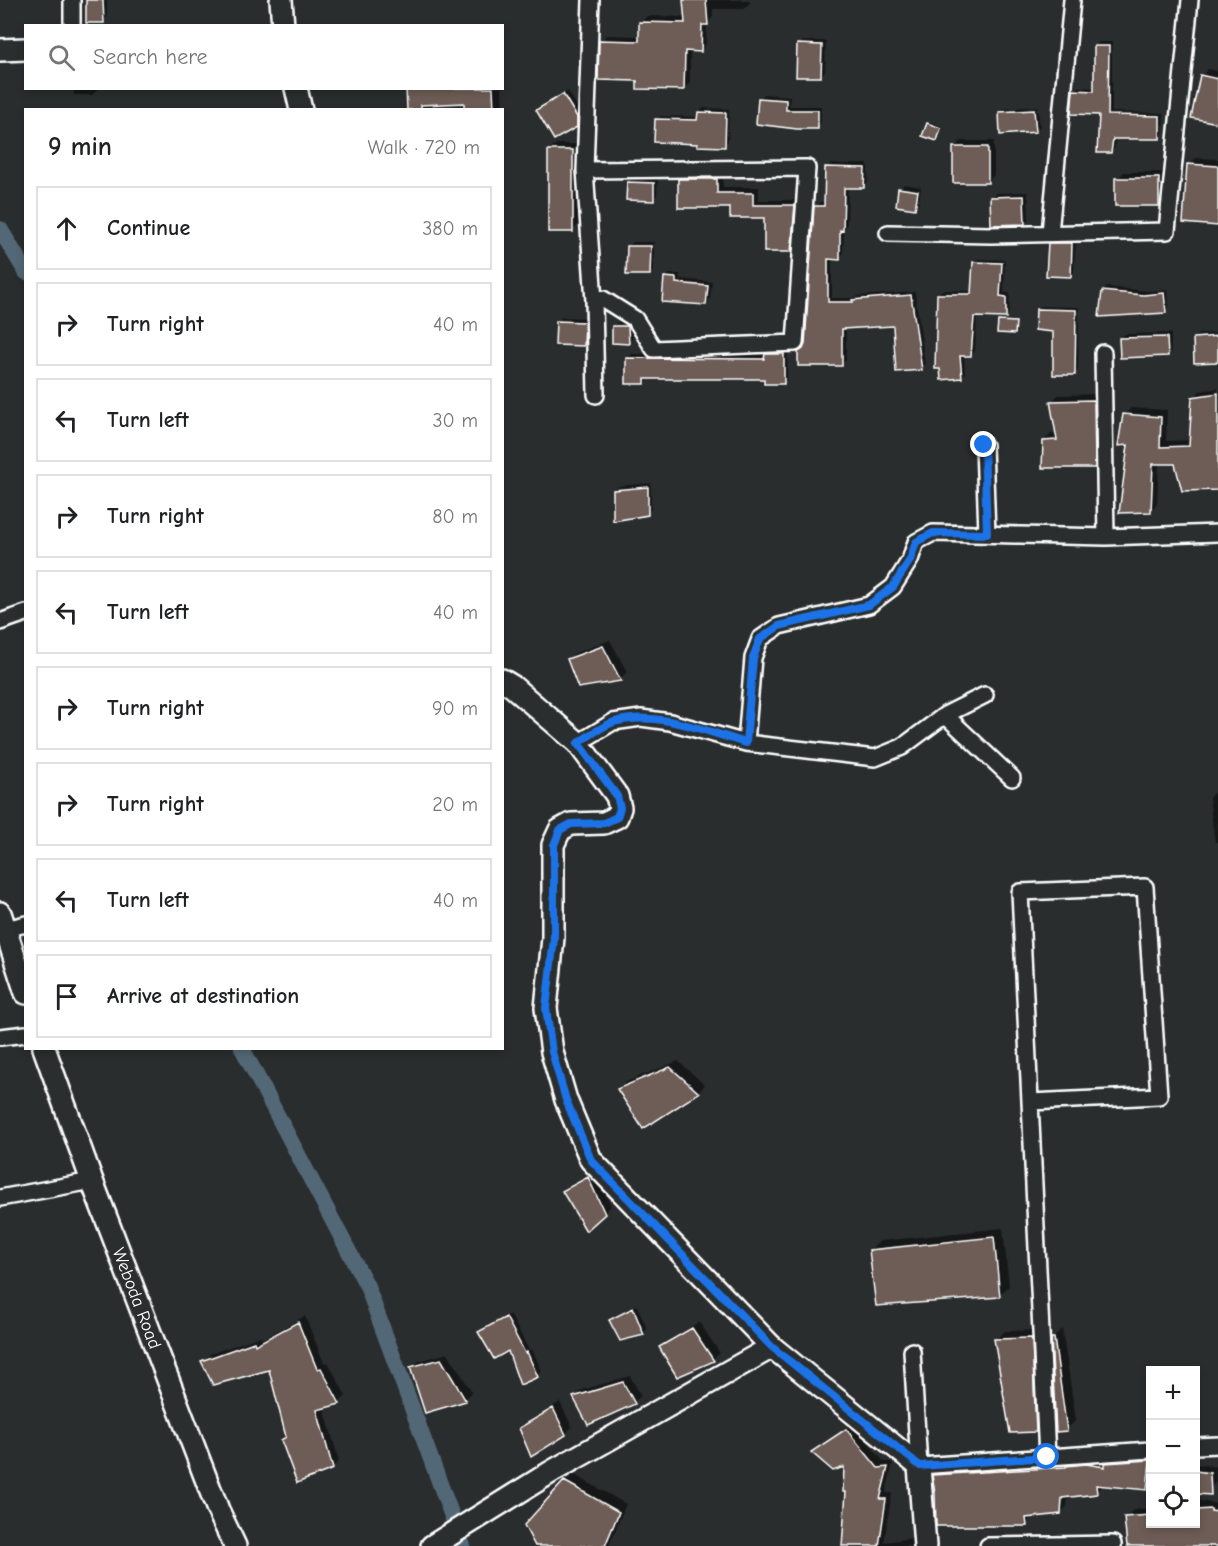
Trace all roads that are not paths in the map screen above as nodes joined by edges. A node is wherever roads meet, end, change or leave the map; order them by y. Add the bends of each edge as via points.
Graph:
1 (72, 0) edge
2 (281, 0) edge
3 (591, 0) edge
4 (1072, 0) edge
5 (1190, 0) edge
6 (72, 24) edge
7 (283, 24) edge
8 (24, 49) edge
9 (0, 50) edge
10 (296, 90) edge
11 (301, 108) edge
12 (585, 170) junction
13 (888, 233) dead end
14 (1050, 233) junction
15 (594, 301) junction
16 (1103, 352) dead end
17 (596, 395) dead end
18 (984, 445) dead end
19 (1218, 533) edge
20 (987, 534) junction
21 (1106, 537) junction
22 (24, 614) edge
23 (0, 622) edge
24 (504, 681) edge
25 (985, 695) dead end
26 (945, 715) junction
27 (578, 743) junction
28 (746, 743) junction
29 (1012, 778) dead end
30 (10, 922) edge
31 (24, 984) edge
32 (24, 1034) edge
33 (0, 1036) edge
34 (45, 1050) edge
35 (1030, 1102) junction
36 (92, 1181) junction
37 (0, 1198) edge
38 (772, 1347) junction
39 (912, 1351) dead end
40 (1218, 1444) edge
41 (1200, 1446) edge
42 (1146, 1450) edge
43 (1047, 1457) junction
44 (920, 1466) junction
45 (235, 1546) edge
46 (432, 1546) edge
47 (925, 1546) edge
48 (988, 1546) edge
49 (1113, 1546) edge

1 - 6 street
2 - 7 street
3 - 12 street
4 - 14 street
5 - 14 street via 1167,231
8 - 9 street
10 - 11 street
12 - 15 street
12 - 15 street via 807,168 795,343 654,349 635,319 603,300
13 - 14 street
15 - 17 street
16 - 21 street
18 - 20 street
19 - 21 street
20 - 21 street
20 - 28 street via 933,533 916,542 893,587 869,605 779,626 760,639 753,658
22 - 23 street
24 - 27 street
25 - 26 street
26 - 28 street via 902,747 875,758
26 - 29 street
27 - 28 street via 613,722 641,718
27 - 38 street via 617,796 620,808 617,817 604,823 571,824 560,830 554,845 554,938 546,1008 552,1052 566,1100 591,1160
30 - 31 street
32 - 33 street
34 - 36 street, Weboda Road
35 - 35 street via 1020,892 1145,887 1159,1096
35 - 43 street
36 - 37 street
36 - 45 street, Weboda Road
38 - 44 street
38 - 46 street via 551,1472
39 - 44 street
40 - 41 street
42 - 43 street
43 - 44 street
44 - 47 street
48 - 49 street

